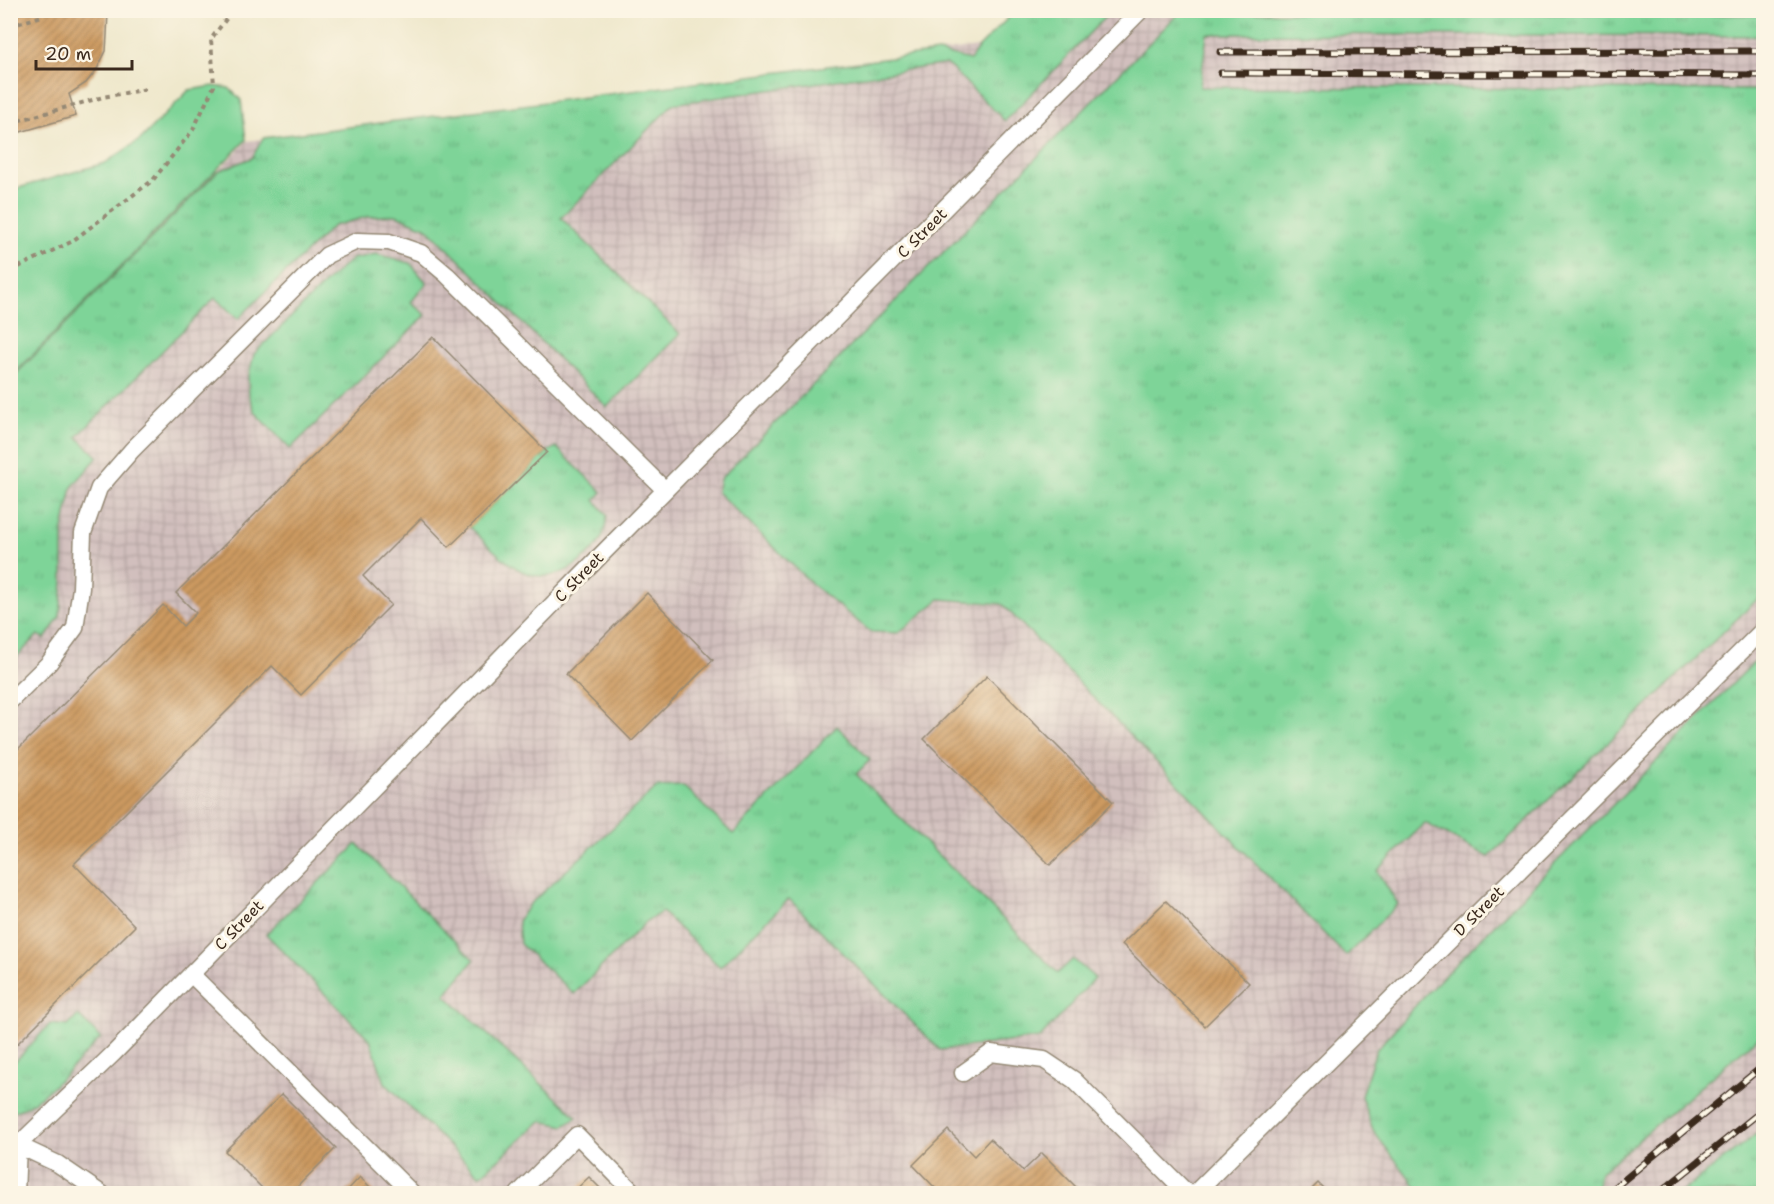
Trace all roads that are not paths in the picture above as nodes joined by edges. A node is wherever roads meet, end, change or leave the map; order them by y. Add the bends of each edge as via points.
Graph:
1 (1141, 10) edge
2 (665, 490) junction
3 (1764, 629) edge
4 (10, 701) edge
5 (191, 974) junction
6 (963, 1073) dead end
7 (14, 1144) edge
8 (16, 1194) edge
9 (102, 1194) edge
10 (413, 1194) edge
11 (519, 1194) edge
12 (635, 1194) edge
13 (1188, 1194) edge
14 (1194, 1194) edge

1 - 2 lane, C Street
2 - 4 lane via 421,253 389,242 357,241 327,255 99,488 83,533 75,628 49,663
2 - 5 lane, C Street
3 - 14 lane, D Street
5 - 7 lane, C Street via 114,1053
5 - 10 lane
6 - 13 lane via 991,1053 1044,1060 1074,1080
7 - 8 lane
7 - 9 lane via 58,1164
11 - 12 lane via 577,1136

